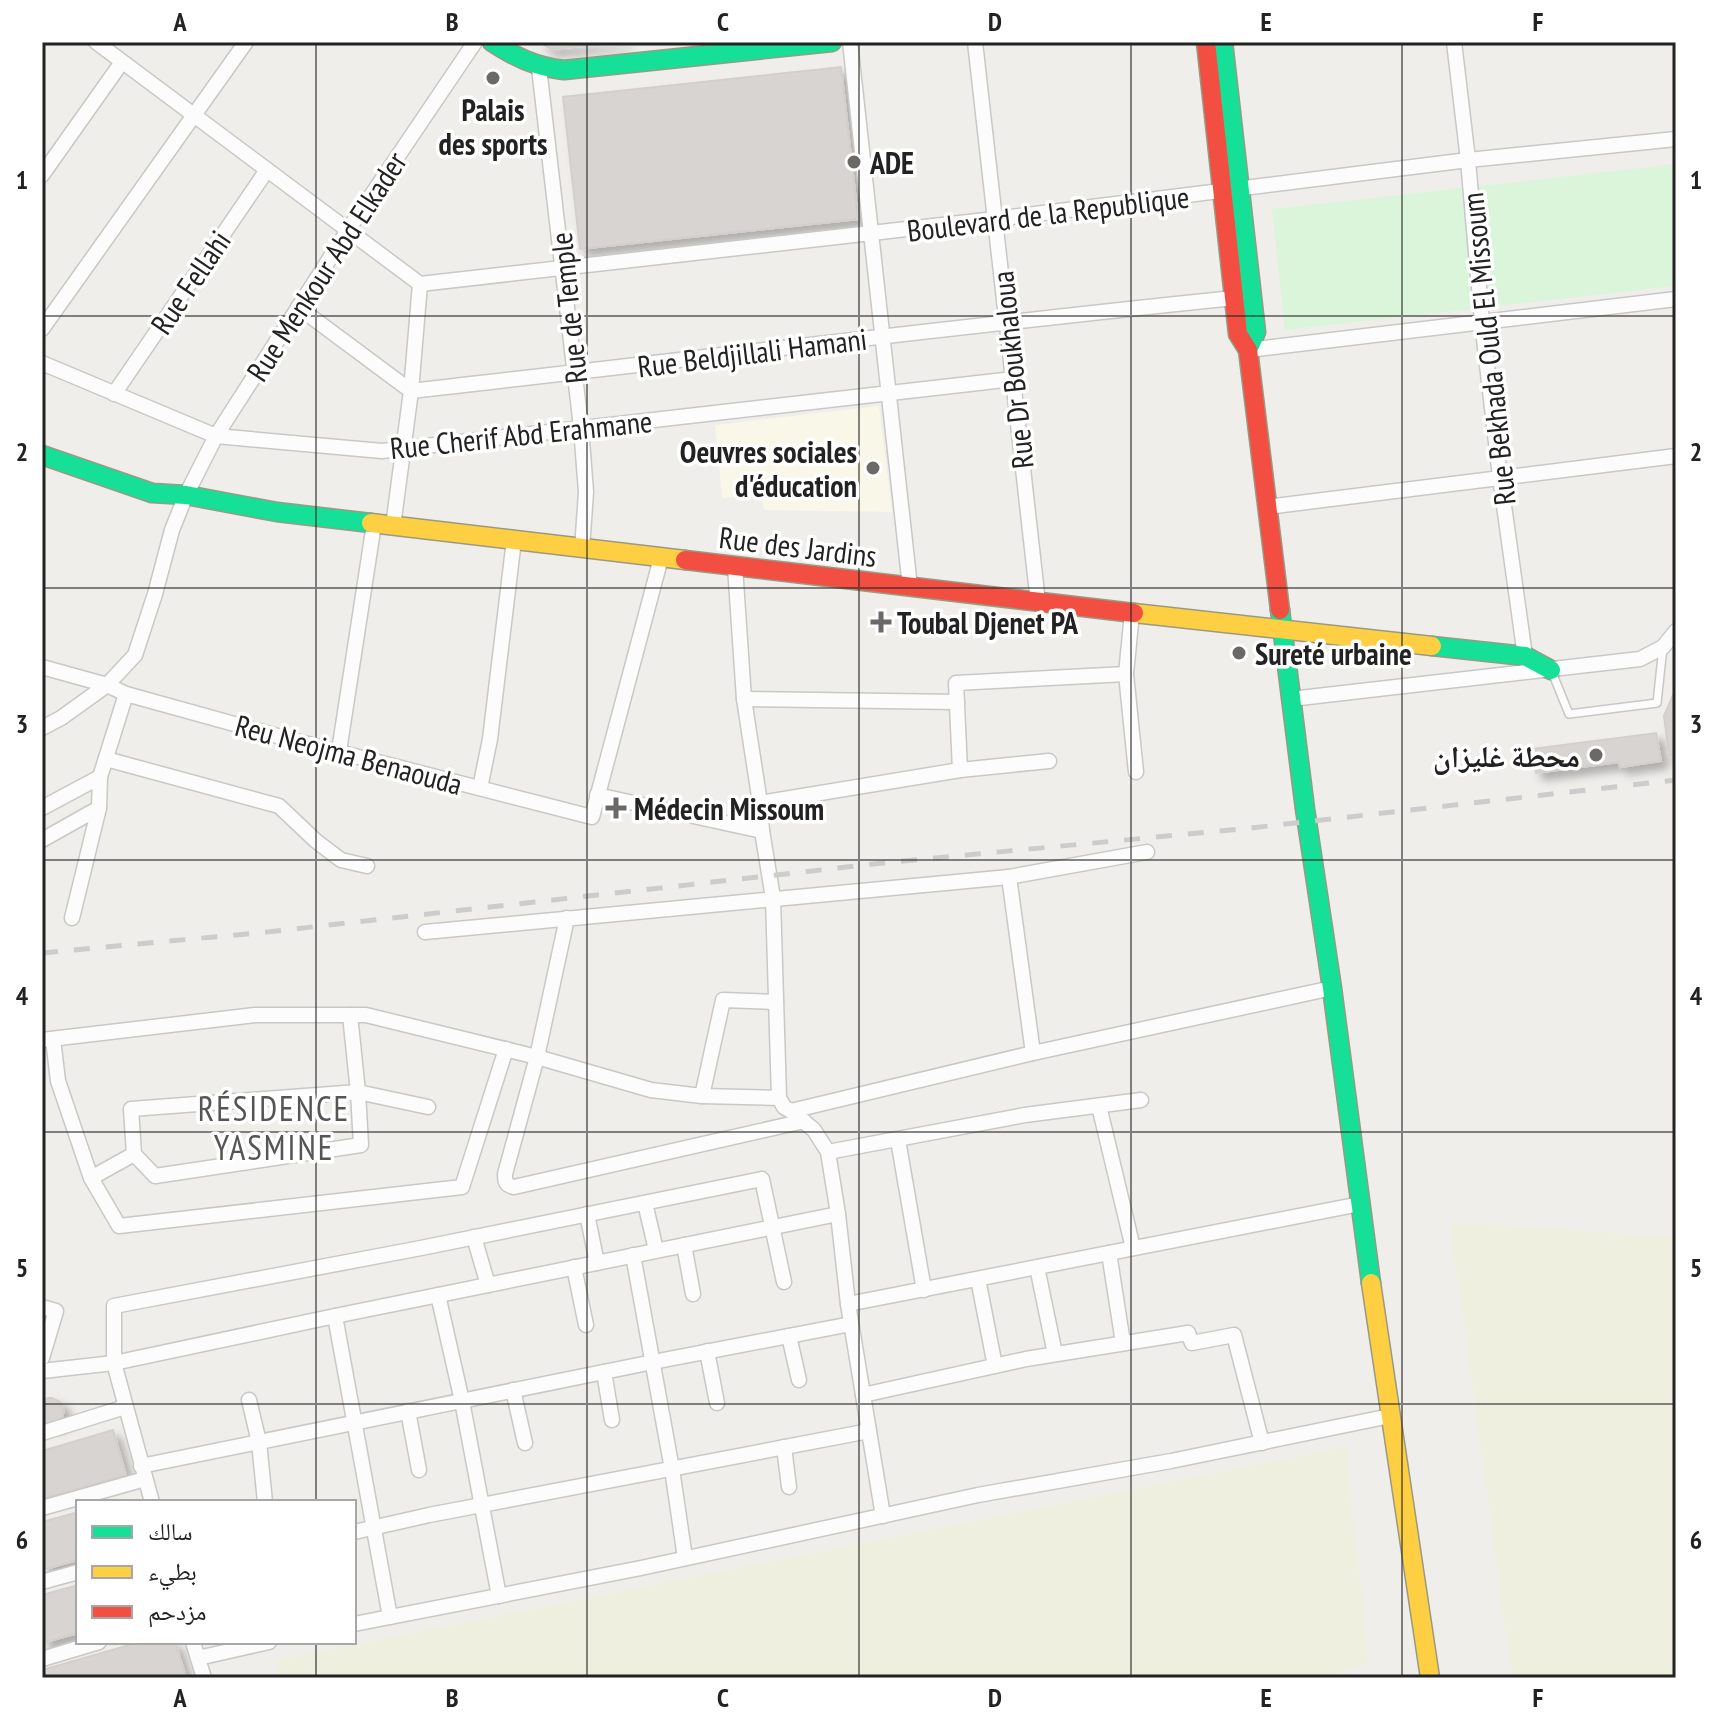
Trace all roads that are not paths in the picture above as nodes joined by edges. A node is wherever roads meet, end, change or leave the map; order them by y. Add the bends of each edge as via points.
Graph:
1 (96, 42) edge
2 (246, 42) edge
3 (475, 42) edge
4 (492, 42) edge
5 (832, 42) edge
6 (850, 42) edge
7 (975, 42) edge
8 (1206, 42) edge
9 (1223, 42) edge
10 (1454, 42) edge
11 (122, 62) junction
12 (539, 68) junction
13 (195, 116) junction
14 (1676, 139) edge
15 (1468, 160) junction
16 (267, 170) junction
17 (42, 175) edge
18 (1241, 190) junction
19 (1222, 192) junction
20 (995, 219) junction
21 (348, 230) junction
22 (871, 234) junction
23 (564, 268) junction
24 (420, 284) junction
25 (1234, 298) junction
26 (1676, 299) edge
27 (298, 307) junction
28 (1006, 321) junction
29 (1482, 322) junction
30 (42, 329) edge
31 (882, 337) junction
32 (1248, 350) junction
33 (42, 363) edge
34 (576, 372) junction
35 (1013, 379) junction
36 (411, 391) junction
37 (889, 392) junction
38 (114, 394) junction
39 (581, 427) junction
40 (216, 436) junction
41 (402, 448) junction
42 (42, 455) edge
43 (1676, 456) edge
44 (1500, 477) junction
45 (186, 495) junction
46 (1267, 507) junction
47 (383, 525) junction
48 (514, 540) junction
49 (582, 549) junction
50 (661, 558) junction
51 (735, 567) junction
52 (910, 587) junction
53 (1038, 602) junction
54 (1132, 613) junction
55 (1283, 630) junction
56 (1676, 631) edge
57 (1663, 647) junction
58 (1525, 656) junction
59 (42, 667) edge
60 (1551, 670) junction
61 (1126, 674) junction
62 (107, 685) junction
63 (126, 694) junction
64 (744, 699) junction
65 (1291, 699) junction
66 (957, 702) junction
67 (42, 728) edge
68 (339, 751) junction
69 (106, 759) junction
70 (1049, 761) dead end
71 (960, 770) junction
72 (1136, 772) dead end
73 (100, 777) junction
74 (480, 788) junction
75 (597, 795) junction
76 (760, 803) junction
77 (42, 808) edge
78 (99, 808) junction
79 (762, 831) junction
80 (42, 840) edge
81 (1147, 852) dead end
82 (367, 866) dead end
83 (1009, 877) junction
84 (773, 898) junction
85 (72, 918) dead end
86 (567, 918) junction
87 (425, 932) dead end
88 (1332, 988) junction
89 (776, 1002) junction
90 (350, 1015) junction
91 (47, 1040) edge
92 (506, 1049) junction
93 (1033, 1053) junction
94 (537, 1057) junction
95 (358, 1092) junction
96 (702, 1096) junction
97 (779, 1098) junction
98 (1141, 1100) dead end
99 (1099, 1106) junction
100 (428, 1107) dead end
101 (791, 1111) junction
102 (804, 1121) junction
103 (898, 1140) junction
104 (828, 1152) junction
105 (134, 1154) junction
106 (91, 1178) junction
107 (645, 1203) junction
108 (1360, 1204) junction
109 (587, 1214) junction
110 (838, 1214) junction
111 (773, 1226) junction
112 (474, 1237) junction
113 (684, 1245) junction
114 (1133, 1248) junction
115 (656, 1250) junction
116 (1109, 1253) junction
117 (633, 1255) junction
118 (597, 1263) junction
119 (574, 1267) junction
120 (1037, 1267) junction
121 (978, 1279) junction
122 (784, 1282) dead end
123 (488, 1285) junction
124 (924, 1290) junction
125 (693, 1294) dead end
126 (438, 1295) junction
127 (848, 1304) junction
128 (42, 1307) edge
129 (335, 1316) junction
130 (851, 1324) junction
131 (586, 1325) dead end
132 (789, 1336) junction
133 (1123, 1343) junction
134 (707, 1351) junction
135 (1055, 1354) junction
136 (42, 1358) edge
137 (653, 1362) junction
138 (114, 1363) junction
139 (995, 1366) junction
140 (42, 1371) edge
141 (604, 1372) junction
142 (799, 1380) dead end
143 (513, 1390) junction
144 (863, 1395) junction
145 (249, 1400) dead end
146 (462, 1401) junction
147 (717, 1403) dead end
148 (125, 1407) junction
149 (408, 1411) junction
150 (1390, 1416) junction
151 (612, 1420) dead end
152 (354, 1422) junction
153 (869, 1431) junction
154 (42, 1433) edge
155 (259, 1442) junction
156 (525, 1443) dead end
157 (1262, 1443) junction
158 (784, 1447) junction
159 (672, 1469) junction
160 (419, 1470) dead end
161 (143, 1472) junction
162 (789, 1487) dead end
163 (151, 1500) edge
164 (265, 1500) edge
165 (483, 1505) junction
166 (42, 1508) edge
167 (883, 1516) junction
168 (373, 1528) junction
169 (356, 1532) edge
170 (685, 1558) junction
171 (76, 1573) edge
172 (42, 1582) edge
173 (499, 1596) junction
174 (390, 1617) junction
175 (356, 1624) edge
176 (92, 1644) edge
177 (194, 1644) edge
178 (260, 1644) edge
179 (198, 1658) junction
180 (42, 1659) edge
181 (203, 1678) edge
182 (1430, 1678) edge

1 - 11 street
2 - 13 street
3 - 21 street, Rue Menkour Abd Elkader
4 - 12 street
5 - 12 street via 564,70
6 - 22 street
7 - 20 street, Rue Dr Boukhaloua
8 - 19 street
9 - 18 street
10 - 15 street, Rue Bekhada Ould El Missoum
11 - 13 street
11 - 17 street
12 - 23 street, Rue de Temple
13 - 16 street
13 - 30 street
14 - 15 street, Boulevard de la Republique
15 - 18 street, Boulevard de la Republique
15 - 29 street, Rue Bekhada Ould El Missoum
16 - 21 street
16 - 38 street, Rue Fellahi
18 - 19 street, Boulevard de la Republique
18 - 32 street via 1256,332
19 - 20 street, Boulevard de la Republique
19 - 25 street
20 - 22 street, Boulevard de la Republique
20 - 28 street, Rue Dr Boukhaloua
21 - 24 street
21 - 27 street, Rue Menkour Abd Elkader
22 - 23 street, Boulevard de la Republique
22 - 31 street
23 - 24 street, Boulevard de la Republique
23 - 34 street, Rue de Temple
24 - 36 street
25 - 28 street, Rue Beldjillali Hamani
25 - 32 street via 1238,334
26 - 29 street
27 - 36 street
27 - 40 street, Rue Menkour Abd Elkader
28 - 31 street, Rue Beldjillali Hamani
28 - 35 street, Rue Dr Boukhaloua
29 - 32 street
29 - 44 street, Rue Bekhada Ould El Missoum
31 - 34 street, Rue Beldjillali Hamani
31 - 37 street
32 - 46 street
33 - 38 street, Rue Cherif Abd Erahmane
34 - 36 street, Rue Beldjillali Hamani
34 - 39 street, Rue de Temple
35 - 37 street, Rue Cherif Abd Erahmane
35 - 53 street, Rue Dr Boukhaloua
36 - 41 street
37 - 39 street, Rue Cherif Abd Erahmane
37 - 52 street
38 - 40 street, Rue Cherif Abd Erahmane
39 - 41 street, Rue Cherif Abd Erahmane
39 - 49 street, Rue de Temple via 586,492
40 - 41 street, Rue Cherif Abd Erahmane via 382,451
40 - 45 street, Rue Menkour Abd Elkader
41 - 47 street
42 - 45 street, Rue des Jardins via 152,493
43 - 44 street
44 - 46 street
44 - 58 street, Rue Bekhada Ould El Missoum
45 - 47 street, Rue des Jardins
45 - 62 street, Rue Menkour Abd Elkader via 135,655
46 - 55 street
47 - 48 street, Rue des Jardins
47 - 68 street
48 - 49 street, Rue des Jardins
48 - 74 street
49 - 50 street, Rue des Jardins
50 - 51 street, Rue des Jardins
50 - 75 street
51 - 52 street, Rue des Jardins
51 - 64 street
52 - 53 street, Rue des Jardins
53 - 54 street, Rue des Jardins
54 - 55 street, Rue des Jardins
54 - 61 street
55 - 58 street, Rue des Jardins
55 - 65 street
56 - 57 street
57 - 60 street via 1640,659
57 - 60 lane via 1657,703 1569,714
58 - 60 street, Rue des Jardins
59 - 62 street, Reu Neojma Benaouda
60 - 65 street
61 - 66 street via 956,683
61 - 72 street
62 - 63 street, Reu Neojma Benaouda
62 - 67 street, Rue Menkour Abd Elkader
63 - 68 street, Reu Neojma Benaouda
63 - 69 street
64 - 66 street
64 - 76 street
65 - 88 street
66 - 71 street
68 - 74 street, Reu Neojma Benaouda
69 - 73 street
69 - 82 street via 279,806 341,860
70 - 71 street
71 - 76 street
73 - 77 street
73 - 78 street
74 - 75 street, Reu Neojma Benaouda via 592,817
75 - 79 street
76 - 79 street
78 - 80 street
78 - 85 street
79 - 84 street
81 - 83 street
83 - 84 street
83 - 93 street
84 - 86 street
84 - 89 street
86 - 87 street
86 - 94 street
88 - 93 street
88 - 108 street
89 - 96 street via 723,1000
89 - 97 street
90 - 91 street via 255,1015
90 - 92 street
90 - 95 street
91 - 106 street
92 - 94 street
92 - 106 street via 462,1187 119,1226
93 - 101 street
94 - 96 street via 651,1090
94 - 102 street via 505,1174 514,1187
95 - 100 street
95 - 105 street via 131,1109
95 - 105 street via 361,1145 155,1176
96 - 97 street
97 - 101 street
98 - 99 street
99 - 103 street
99 - 114 street
101 - 102 street
102 - 104 street
103 - 104 street
103 - 124 street
104 - 110 street
105 - 106 street
107 - 109 street
107 - 111 street via 762,1179
107 - 115 street
108 - 114 street
108 - 150 street
109 - 112 street
109 - 118 street
110 - 111 street
110 - 127 street
111 - 113 street
111 - 122 street
112 - 123 street
112 - 138 street via 114,1306
113 - 115 street
113 - 125 street
114 - 116 street
115 - 117 street
116 - 120 street
116 - 133 street
117 - 118 street
117 - 137 street
118 - 119 street
119 - 123 street
119 - 131 street
120 - 121 street
120 - 135 street
121 - 124 street
121 - 139 street
123 - 126 street
124 - 127 street
126 - 129 street
126 - 146 street
127 - 130 street
128 - 136 street via 56,1311
129 - 138 street
129 - 152 street
130 - 132 street
130 - 144 street
132 - 134 street
132 - 142 street
133 - 135 street
133 - 157 street via 1188,1333 1192,1343 1234,1335
134 - 137 street
134 - 147 street
135 - 139 street
137 - 141 street
137 - 159 street
138 - 140 street
138 - 148 street
139 - 144 street
141 - 143 street
141 - 151 street
143 - 146 street
143 - 156 street
144 - 153 street
145 - 155 street
146 - 149 street
146 - 165 street
148 - 154 street
148 - 161 street
149 - 152 street
149 - 160 street
150 - 157 street
150 - 182 street
152 - 155 street
152 - 168 street
153 - 158 street
153 - 167 street
155 - 161 street
155 - 164 street
157 - 167 street
158 - 159 street
158 - 162 street
159 - 165 street
159 - 170 street
161 - 163 street
161 - 166 street
165 - 168 street
165 - 173 street
167 - 170 street
168 - 169 street
168 - 174 street
170 - 173 street
171 - 172 street
173 - 174 street
174 - 175 street
176 - 180 street
177 - 179 street
178 - 179 street
179 - 181 street

